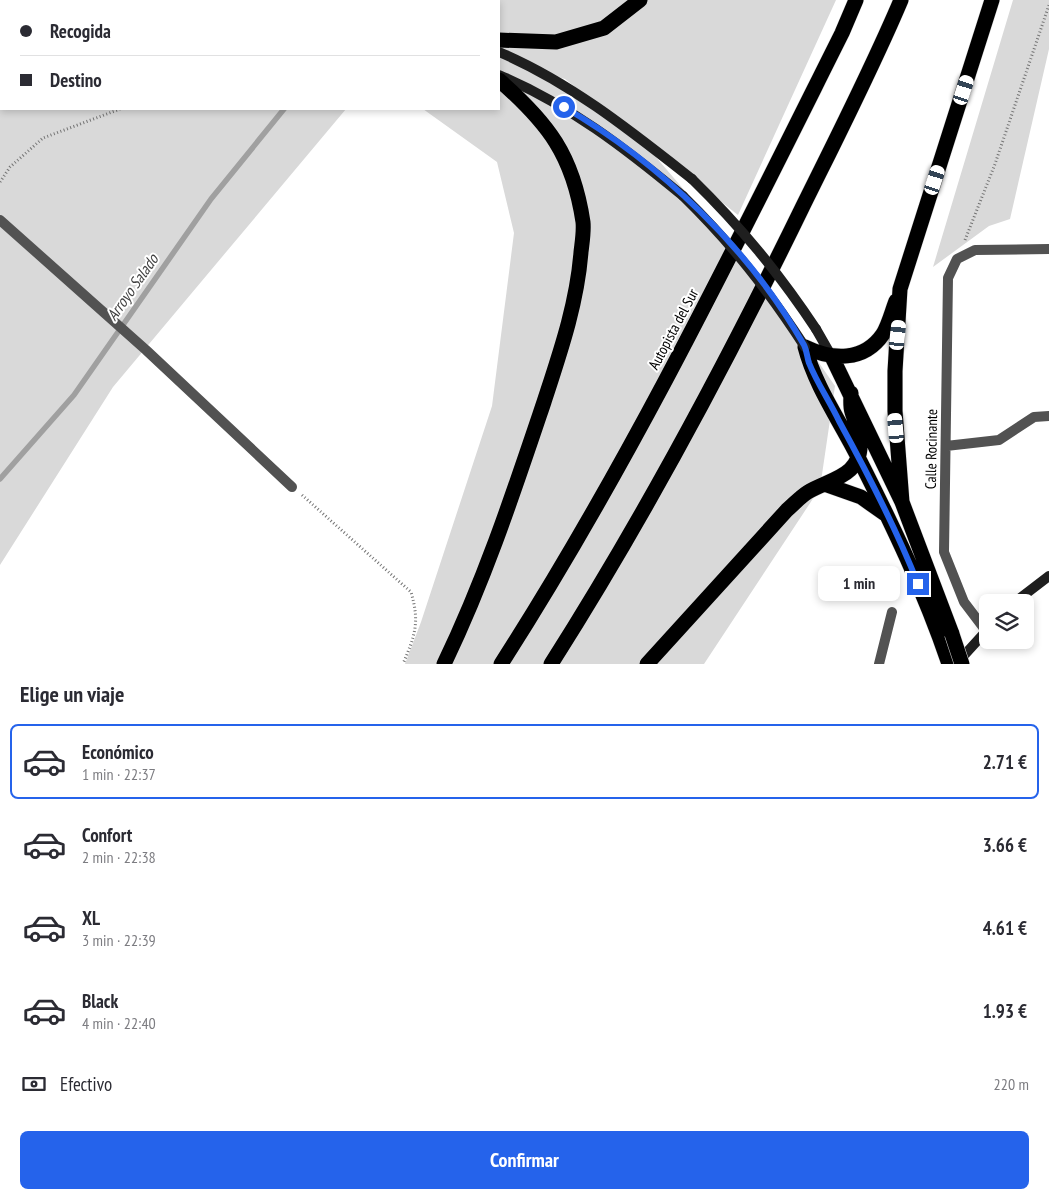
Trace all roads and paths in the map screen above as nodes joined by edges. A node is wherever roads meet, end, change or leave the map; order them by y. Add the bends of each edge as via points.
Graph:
1 (640, 0) edge
2 (856, 0) edge
3 (901, 0) edge
4 (992, 0) edge
5 (1049, 5) edge
6 (500, 40) edge
7 (500, 53) edge
8 (500, 75) edge
9 (500, 81) edge
10 (117, 110) edge
11 (0, 182) edge
12 (0, 220) edge
13 (1049, 249) edge
14 (957, 259) junction
15 (900, 288) junction
16 (805, 347) junction
17 (832, 357) junction
18 (851, 393) junction
19 (1049, 416) edge
20 (946, 446) junction
21 (858, 456) junction
22 (827, 485) junction
23 (292, 486) joint
24 (902, 502) junction
25 (888, 516) junction
26 (1049, 576) edge
27 (1025, 594) edge
28 (892, 612) dead end
29 (979, 620) edge
30 (979, 639) edge
31 (947, 640) junction
32 (403, 664) edge
33 (444, 664) edge
34 (502, 664) edge
35 (551, 664) edge
36 (647, 664) edge
37 (878, 664) edge
38 (949, 664) edge
39 (957, 664) edge
40 (962, 664) edge

1 - 6 highway via 604,28 556,42
2 - 34 highway, Autopista del Sur via 696,324 550,587
3 - 35 highway via 737,342 588,605
4 - 15 highway
5 - 14 path via 995,164
7 - 17 main road, bridge via 566,86 692,179 759,249 789,288
8 - 16 main road, bridge via 534,90 579,116 625,148 682,196 718,230 750,268
9 - 33 highway via 531,108 556,141 572,174 583,224 579,280 564,340 501,531
10 - 11 path via 44,138 10,167
12 - 23 street
13 - 14 street via 976,250
14 - 20 street, Calle Rocinante via 948,278 947,293
15 - 17 highway via 883,333 869,349 852,356
15 - 24 highway via 895,387
16 - 17 highway
16 - 21 highway via 810,364
17 - 18 highway
18 - 21 highway via 851,410 861,444
18 - 24 highway
19 - 20 street via 1034,417 999,440
20 - 29 street, Calle Rocinante via 944,552 964,602
21 - 22 highway via 846,472
21 - 25 highway
22 - 25 highway via 860,497
22 - 36 highway via 808,492 787,510
23 - 32 path via 411,592 417,615 413,641
24 - 31 highway
25 - 31 highway
26 - 27 main road
28 - 37 street
30 - 39 main road
31 - 38 highway
31 - 40 highway, bridge

